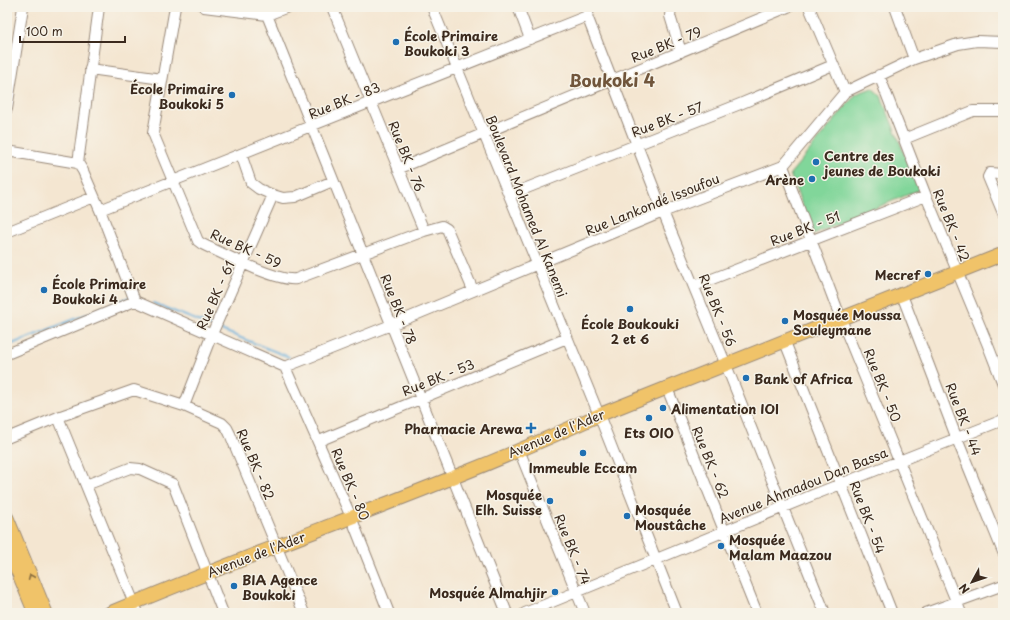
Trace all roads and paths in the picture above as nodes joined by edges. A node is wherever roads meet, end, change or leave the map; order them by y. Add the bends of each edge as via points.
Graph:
1 (23, 7) edge
2 (99, 7) edge
3 (174, 7) edge
4 (204, 7) edge
5 (288, 7) edge
6 (332, 7) edge
7 (432, 7) edge
8 (518, 7) edge
9 (670, 7) edge
10 (788, 7) edge
11 (809, 7) edge
12 (895, 7) edge
13 (589, 12) edge
14 (267, 15) junction
15 (530, 39) junction
16 (1003, 42) edge
17 (680, 52) junction
18 (914, 59) junction
19 (834, 65) junction
20 (90, 69) junction
21 (456, 69) junction
22 (879, 76) junction
23 (162, 79) junction
24 (612, 80) junction
25 (845, 92) junction
26 (371, 103) junction
27 (7, 109) edge
28 (1003, 111) edge
29 (311, 127) junction
30 (483, 133) junction
31 (904, 139) junction
32 (637, 145) junction
33 (7, 151) edge
34 (241, 154) junction
35 (78, 163) junction
36 (783, 166) junction
37 (398, 168) junction
38 (1003, 174) edge
39 (333, 181) junction
40 (173, 182) junction
41 (273, 195) junction
42 (509, 195) junction
43 (926, 196) junction
44 (94, 197) junction
45 (100, 210) junction
46 (663, 212) junction
47 (1003, 213) edge
48 (424, 231) junction
49 (7, 232) edge
50 (811, 240) junction
51 (363, 254) junction
52 (1003, 254) edge
53 (244, 263) junction
54 (537, 264) junction
55 (957, 272) junction
56 (694, 286) junction
57 (473, 290) junction
58 (902, 295) junction
59 (135, 301) junction
60 (841, 319) junction
61 (391, 325) junction
62 (212, 334) junction
63 (567, 338) junction
64 (785, 342) junction
65 (7, 354) edge
66 (726, 365) junction
67 (285, 367) junction
68 (1003, 384) edge
69 (667, 388) junction
70 (421, 398) junction
71 (184, 406) junction
72 (599, 415) junction
73 (58, 418) junction
74 (1003, 420) edge
75 (7, 438) edge
76 (957, 439) junction
77 (319, 441) junction
78 (519, 450) junction
79 (900, 461) junction
80 (453, 477) junction
81 (842, 483) junction
82 (86, 485) junction
83 (783, 507) junction
84 (351, 517) junction
85 (7, 518) edge
86 (724, 531) junction
87 (7, 545) edge
88 (277, 546) junction
89 (1003, 552) edge
90 (656, 560) junction
91 (208, 573) junction
92 (1003, 585) edge
93 (577, 591) junction
94 (956, 602) junction
95 (136, 608) edge
96 (35, 613) edge
97 (46, 613) edge
98 (110, 613) edge
99 (223, 613) edge
100 (304, 613) edge
101 (390, 613) edge
102 (507, 613) edge
103 (525, 613) edge
104 (585, 613) edge
105 (677, 613) edge
106 (757, 613) edge
107 (825, 613) edge
108 (892, 613) edge
109 (926, 613) edge
110 (961, 613) edge

1 - 27 street
2 - 20 street
3 - 23 street, Rue BK - 59
4 - 14 street
5 - 14 street
6 - 26 street, Rue BK - 76
7 - 21 street, Boulevard Mohamed Al Kanemi
8 - 15 street
9 - 17 street
10 - 17 street, Rue BK - 79
11 - 19 street
12 - 18 street
13 - 15 street, Rue BK - 83
13 - 24 street, Rue BK - 56
14 - 29 street, Rue BK - 78
15 - 21 street, Rue BK - 83
16 - 18 street, Rue Lankondé Issoufou via 977,41 958,44
17 - 24 street, Rue BK - 79
18 - 22 street, Rue Lankondé Issoufou
19 - 25 street
19 - 32 street, Rue BK - 57
20 - 23 street
20 - 35 street
21 - 26 street, Rue BK - 83
21 - 30 street, Boulevard Mohamed Al Kanemi
22 - 25 street, Rue Lankondé Issoufou
22 - 31 street, Rue BK - 42
23 - 40 street, Rue BK - 59 via 153,133
24 - 30 street, Rue BK - 79
24 - 32 street, Rue BK - 56
25 - 36 street, Rue Lankondé Issoufou
26 - 29 street, Rue BK - 83
26 - 37 street, Rue BK - 76
28 - 31 street via 974,111
29 - 34 street, Rue BK - 83
29 - 39 street, Rue BK - 78
30 - 37 street, Rue BK - 79
30 - 42 street, Boulevard Mohamed Al Kanemi
31 - 43 street, Rue BK - 42
32 - 42 street, Rue BK - 57
32 - 46 street, Rue BK - 56
33 - 35 street
34 - 40 street, Rue BK - 83
34 - 41 street via 251,183
35 - 44 street
36 - 46 street, Rue Lankondé Issoufou
36 - 50 street, Rue BK - 50
37 - 48 street, Rue BK - 76
38 - 47 street via 990,173 988,177
39 - 41 street via 295,197 283,198
39 - 51 street, Rue BK - 78
40 - 45 street, Rue BK - 83
40 - 53 street, Rue BK - 59 via 198,241
41 - 53 street, Rue BK - 61
42 - 54 street, Boulevard Mohamed Al Kanemi
43 - 50 street, Rue BK - 51
43 - 55 street, Rue BK - 42
44 - 45 street
44 - 49 street
45 - 59 street
46 - 54 street, Rue Lankondé Issoufou
46 - 56 street, Rue BK - 56
48 - 51 street, Rue BK - 59
48 - 57 street via 442,226 447,229
50 - 56 street, Rue BK - 51
50 - 60 street, Rue BK - 50
51 - 53 street, Rue BK - 59 via 289,280
51 - 61 street, Rue BK - 78
52 - 55 main road, Avenue de l'Ader
53 - 62 street, Rue BK - 61
54 - 57 street, Rue Lankondé Issoufou
54 - 63 street, Boulevard Mohamed Al Kanemi
55 - 58 main road, Avenue de l'Ader
55 - 68 street, Rue BK - 42
56 - 66 street, Rue BK - 56
57 - 61 street, Rue Lankondé Issoufou
58 - 60 main road, Avenue de l'Ader
58 - 76 street, Rue BK - 44
59 - 62 street
59 - 65 street
60 - 64 main road, Avenue de l'Ader
60 - 79 street, Rue BK - 50
61 - 67 street, Rue Lankondé Issoufou
61 - 70 street, Rue BK - 78
62 - 67 street
62 - 71 street, Rue BK - 61
63 - 70 street, Rue BK - 53
63 - 72 street, Boulevard Mohamed Al Kanemi
64 - 66 main road, Avenue de l'Ader
64 - 81 street, Rue BK - 54
66 - 69 main road, Avenue de l'Ader
66 - 83 street, Rue BK - 56
67 - 77 street, Rue BK - 80
69 - 72 main road, Avenue de l'Ader
69 - 86 street, Rue BK - 62
70 - 77 street, Rue BK - 53
70 - 80 street, Rue BK - 78
71 - 73 street, Rue BK - 82 via 134,390
71 - 88 street, Rue BK - 82 via 222,423 230,434
72 - 78 main road, Avenue de l'Ader
72 - 90 street, Boulevard Mohamed Al Kanemi
73 - 75 street, Rue BK - 82
73 - 82 street
74 - 76 street, Avenue Ahmadou Dan Bassa
76 - 79 street, Avenue Ahmadou Dan Bassa
76 - 89 street, Rue BK - 44
77 - 84 street, Rue BK - 80
78 - 80 main road, Avenue de l'Ader
78 - 93 street, Rue BK - 74
79 - 81 street, Avenue Ahmadou Dan Bassa
79 - 94 street, Rue BK - 50
80 - 84 main road, Avenue de l'Ader
80 - 102 street, Rue BK - 78
81 - 83 street, Avenue Ahmadou Dan Bassa
81 - 108 street, Rue BK - 54
82 - 91 street via 130,468 170,482 175,487
82 - 95 street
83 - 86 street, Avenue Ahmadou Dan Bassa
83 - 107 street, Rue BK - 56
84 - 88 main road, Avenue de l'Ader
84 - 101 street, Rue BK - 80
97 -> 85 main road
86 - 90 street, Avenue Ahmadou Dan Bassa
86 - 106 street, Rue BK - 62
87 - 96 main road
88 - 91 main road, Avenue de l'Ader
88 - 100 street, Rue BK - 82
90 - 93 street, Avenue Ahmadou Dan Bassa
90 - 105 street, Boulevard Mohamed Al Kanemi
91 - 95 main road, Avenue de l'Ader
91 - 99 street
92 - 94 street
93 - 103 street, Avenue Ahmadou Dan Bassa
93 - 104 street, Rue BK - 74
94 - 109 street
94 - 110 street, Rue BK - 50
95 - 98 main road, Avenue de l'Ader

